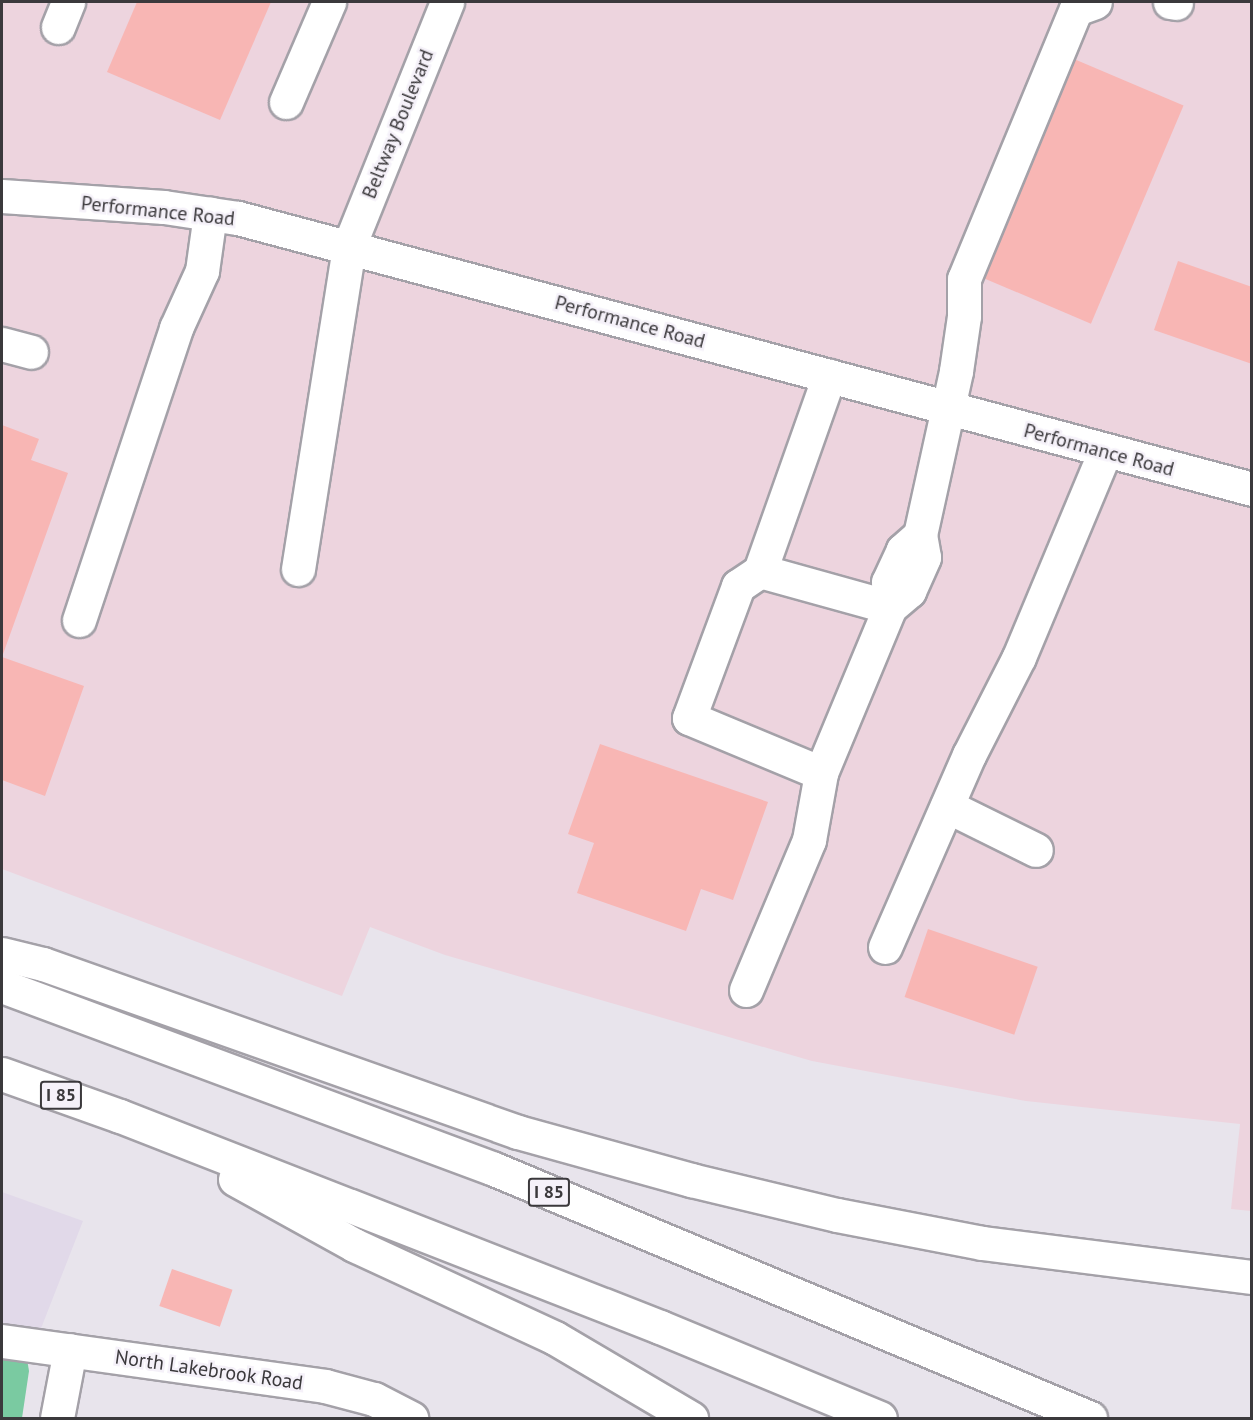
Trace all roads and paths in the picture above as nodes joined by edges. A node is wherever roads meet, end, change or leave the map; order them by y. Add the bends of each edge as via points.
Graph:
1 (329, 2) edge
2 (447, 2) edge
3 (1095, 2) edge
4 (286, 102) dead end
5 (2, 196) edge
6 (210, 214) junction
7 (349, 246) junction
8 (830, 376) junction
9 (947, 408) junction
10 (1105, 451) junction
11 (1251, 489) edge
12 (298, 569) dead end
13 (760, 571) junction
14 (890, 607) junction
15 (78, 620) dead end
16 (822, 773) junction
17 (947, 806) junction
18 (1036, 850) dead end
19 (885, 947) dead end
20 (2, 954) edge
21 (2, 986) edge
22 (746, 990) dead end
23 (2, 1074) edge
24 (120, 1116) junction
25 (1251, 1277) edge
26 (2, 1341) edge
27 (70, 1350) junction
28 (57, 1419) edge
29 (411, 1419) edge
30 (691, 1419) edge
31 (880, 1419) edge
32 (1090, 1419) edge

1 - 4 main road
2 - 7 main road, Beltway Boulevard
3 - 9 main road via 1076,9 964,279 964,316
5 - 6 main road, Performance Road
6 - 7 main road, Performance Road
6 - 15 main road via 202,271 176,328
7 - 8 main road, Performance Road
7 - 12 main road, Beltway Boulevard
8 - 9 main road, Performance Road
8 - 13 main road
9 - 10 main road, Performance Road
9 - 14 main road via 920,535 903,550 888,582
10 - 11 main road, Performance Road
10 - 17 main road via 1019,657
13 - 14 main road
13 - 16 main road via 738,586 689,718
14 - 16 main road
16 - 22 main road via 809,840
17 - 18 main road
17 - 19 main road
20 - 25 main road via 43,964 518,1132 691,1180 837,1215 982,1243
21 - 32 main road, I 85 via 494,1169
23 - 24 main road, I 85
24 - 30 main road via 354,1245 555,1338
24 - 31 main road, I 85 via 660,1327
26 - 27 main road, North Lakebrook Road
27 - 28 main road
27 - 29 main road, North Lakebrook Road via 325,1386 374,1399

